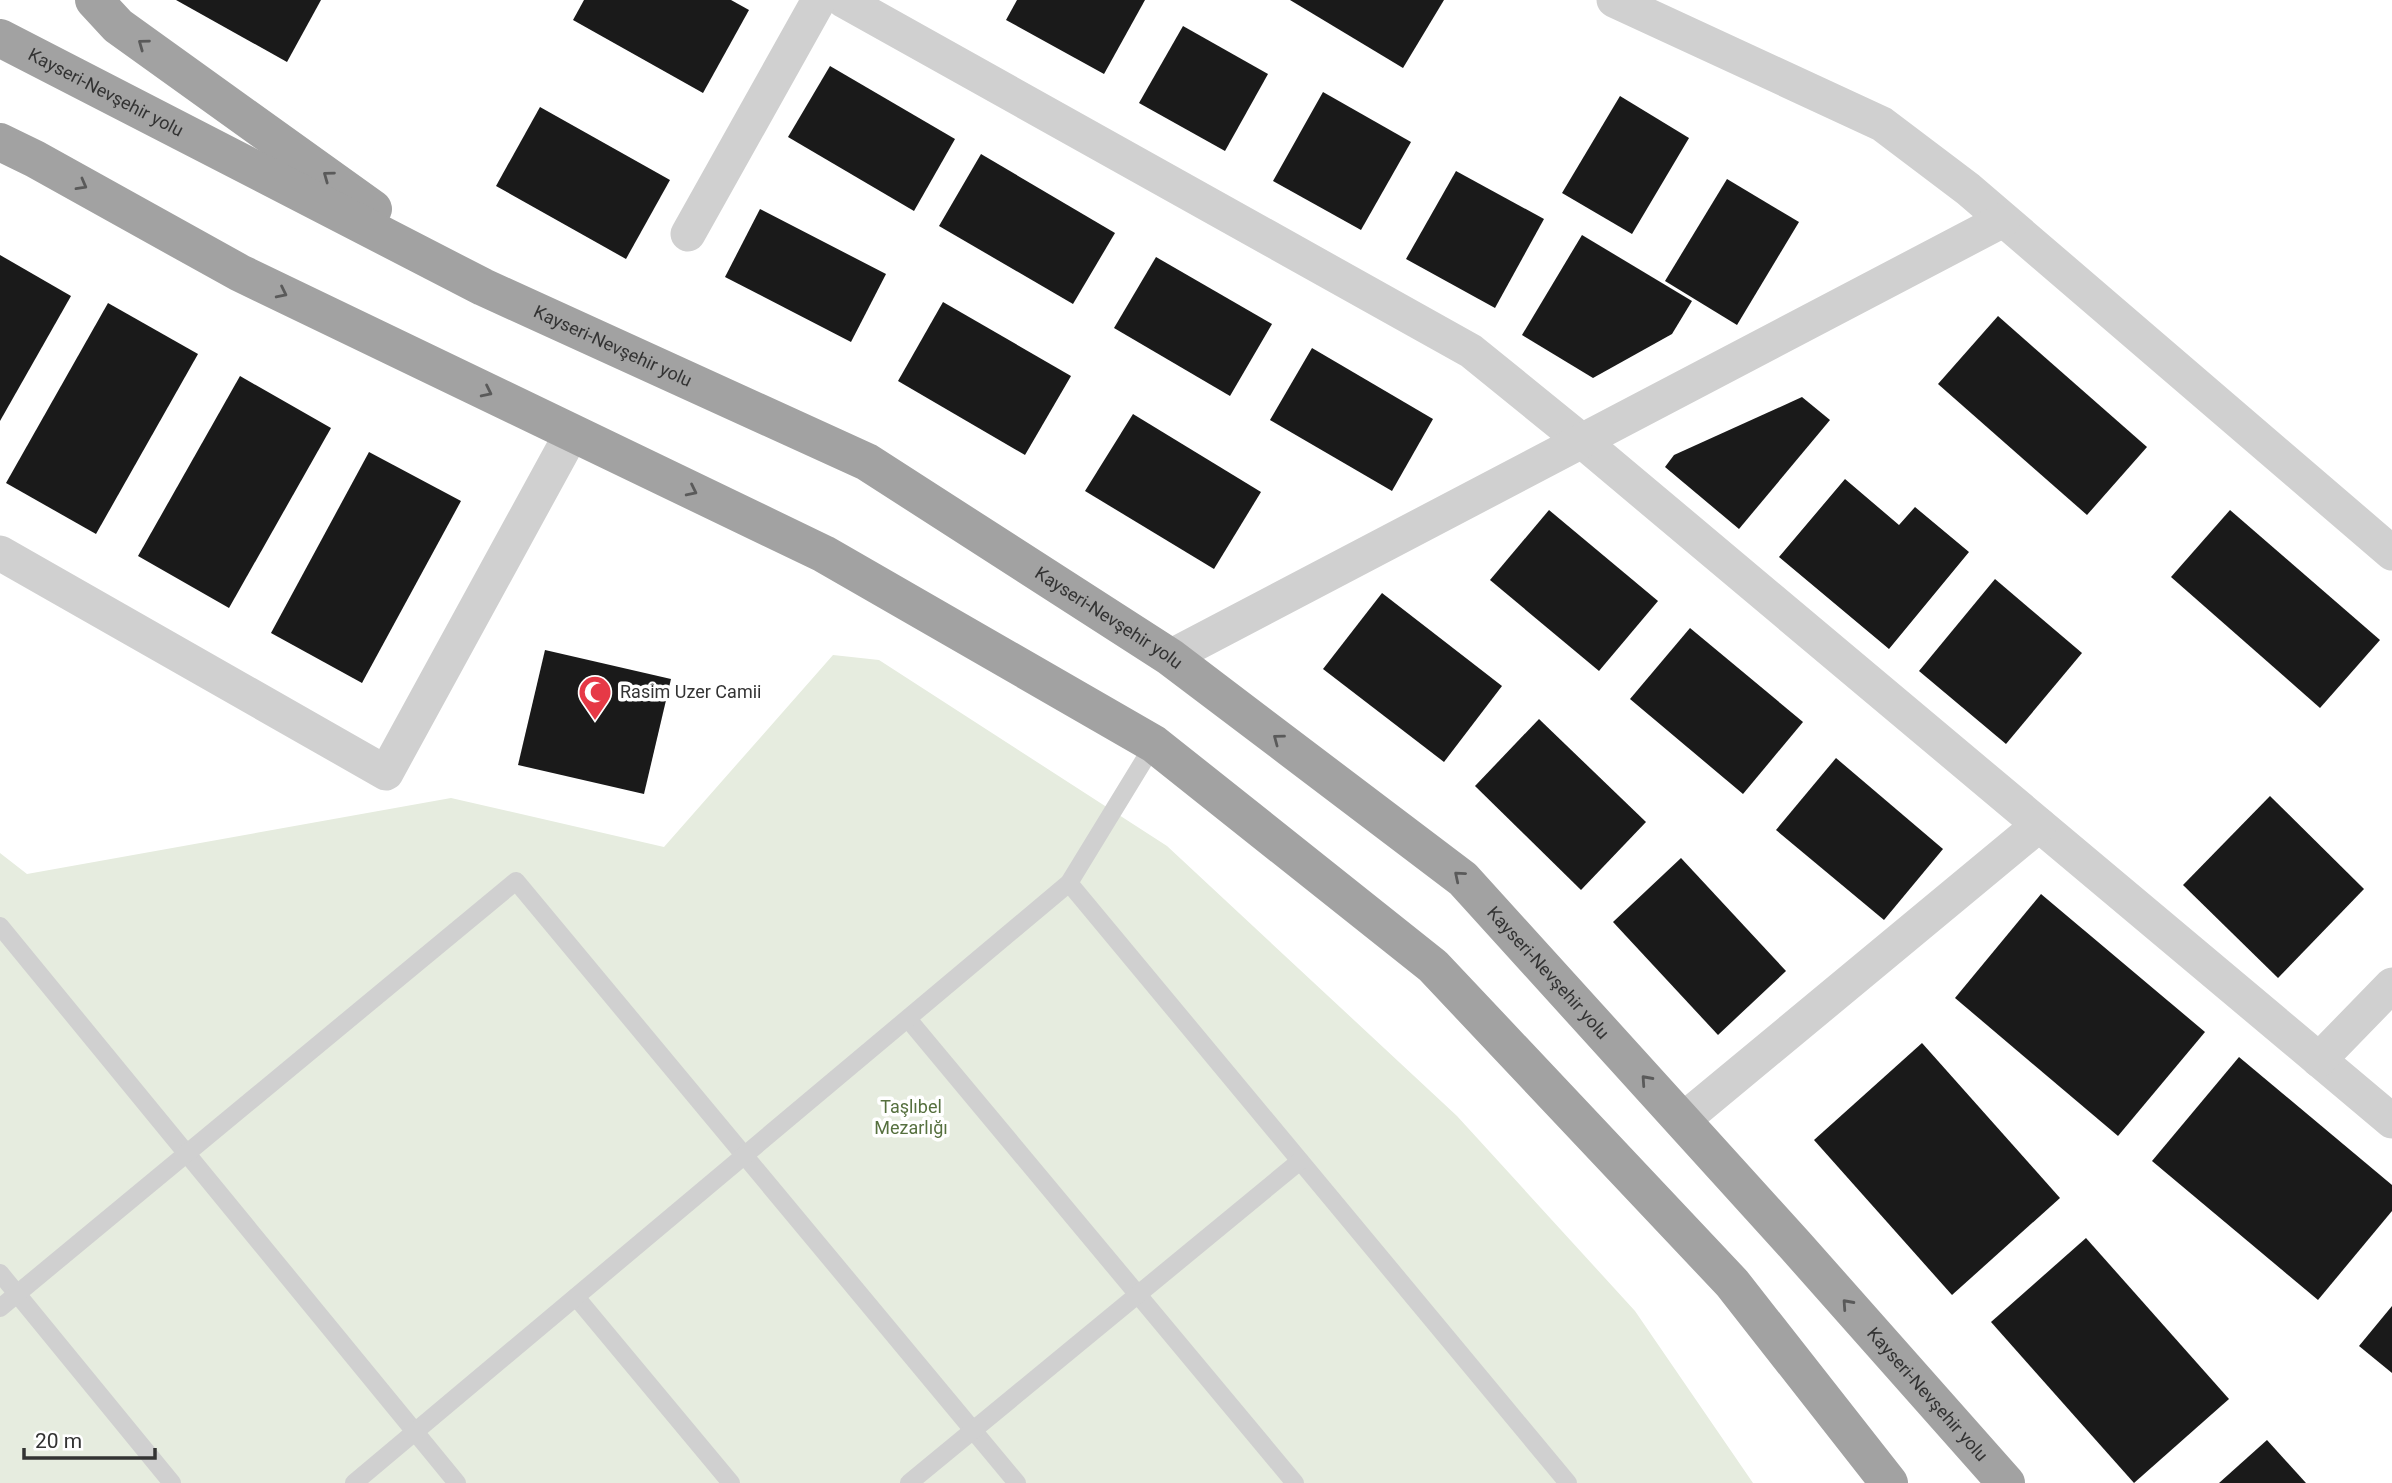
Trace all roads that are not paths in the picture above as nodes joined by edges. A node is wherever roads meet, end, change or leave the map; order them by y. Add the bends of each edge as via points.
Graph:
1 (94, 0) edge
2 (819, 0) edge
3 (843, 0) edge
4 (1614, 0) edge
5 (0, 38) edge
6 (0, 142) edge
7 (18, 157) edge
8 (2003, 220) junction
9 (688, 234) dead end
10 (483, 287) junction
11 (572, 433) junction
12 (1582, 441) junction
13 (0, 553) edge
14 (2392, 553) edge
15 (1170, 657) junction
16 (1154, 744) junction
17 (2039, 825) junction
18 (1069, 883) junction
19 (0, 926) edge
20 (2392, 985) edge
21 (908, 1019) junction
22 (2319, 1060) junction
23 (1683, 1120) junction
24 (2392, 1121) edge
25 (186, 1154) junction
26 (745, 1156) junction
27 (1300, 1161) junction
28 (0, 1273) edge
29 (17, 1294) junction
30 (1138, 1294) junction
31 (576, 1297) junction
32 (0, 1308) edge
33 (973, 1430) junction
34 (415, 1432) junction
35 (172, 1483) edge
36 (355, 1483) edge
37 (457, 1483) edge
38 (731, 1483) edge
39 (909, 1483) edge
40 (1017, 1483) edge
41 (1295, 1483) edge
42 (1568, 1483) edge
43 (1889, 1483) edge
44 (2006, 1483) edge

10 -> 1 highway via 118,26
2 - 9 street
3 - 12 street via 1471,351
4 - 8 street via 1882,124
5 - 10 highway, Kayseri-Nevşehir yolu
6 - 7 highway
7 -> 11 highway via 240,273
8 - 12 street
8 - 14 street
10 - 15 highway, Kayseri-Nevşehir yolu via 867,462
11 - 13 street via 386,773
11 -> 16 highway via 824,554
12 - 15 street
12 - 17 street
23 -> 15 highway, Kayseri-Nevşehir yolu via 1463,879
16 - 18 lane
16 - 43 highway via 1433,966 1732,1283
17 - 22 street
17 - 23 street
18 - 21 lane
18 - 27 lane
19 - 25 lane
20 - 22 street
21 - 26 lane
21 - 30 lane
22 - 24 street
44 -> 23 highway, Kayseri-Nevşehir yolu
25 - 26 lane via 516,881
25 - 29 lane
25 - 34 lane
26 - 31 lane
26 - 33 lane
27 - 30 lane
27 - 42 lane
28 - 29 lane
29 - 32 lane
29 - 35 lane
30 - 33 lane
30 - 41 lane
31 - 34 lane
31 - 38 lane
33 - 39 lane
33 - 40 lane
34 - 36 lane
34 - 37 lane

